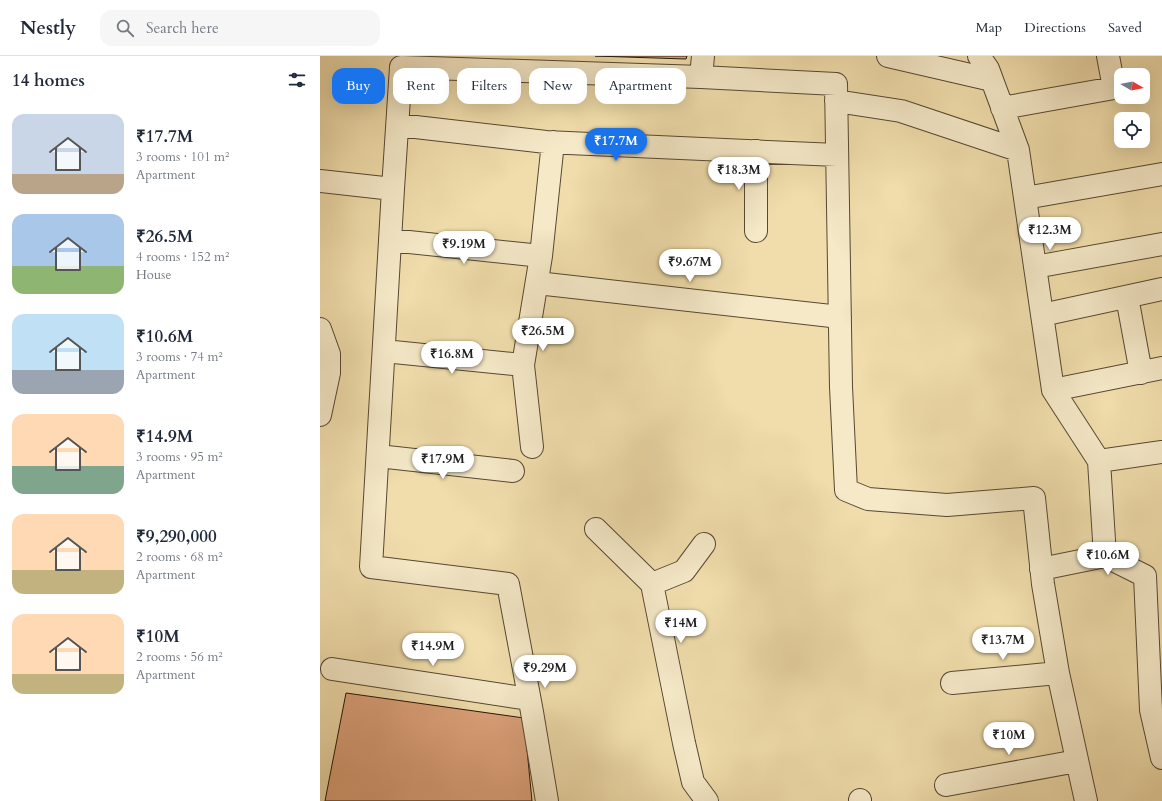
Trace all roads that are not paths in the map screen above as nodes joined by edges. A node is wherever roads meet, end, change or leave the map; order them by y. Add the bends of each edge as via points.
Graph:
1 (888, 56) edge
2 (979, 56) edge
3 (1108, 56) edge
4 (913, 59) edge
5 (702, 66) edge
6 (992, 80) junction
7 (836, 101) junction
8 (1002, 108) junction
9 (398, 125) junction
10 (553, 142) junction
11 (1018, 150) junction
12 (756, 152) junction
13 (837, 155) junction
14 (1162, 174) edge
15 (320, 181) edge
16 (393, 189) junction
17 (1025, 198) junction
18 (756, 231) dead end
19 (390, 240) junction
20 (1162, 244) edge
21 (541, 256) junction
22 (1035, 267) junction
23 (536, 283) junction
24 (1162, 289) edge
25 (1127, 297) junction
26 (1042, 314) junction
27 (840, 317) junction
28 (320, 329) edge
29 (384, 351) junction
30 (524, 365) junction
31 (1152, 371) edge
32 (1053, 390) junction
33 (320, 415) edge
34 (532, 447) dead end
35 (1162, 452) edge
36 (378, 456) junction
37 (1100, 461) junction
38 (513, 471) dead end
39 (596, 529) dead end
40 (704, 544) dead end
41 (1106, 556) junction
42 (1041, 568) junction
43 (652, 584) junction
44 (332, 669) dead end
45 (1058, 673) junction
46 (952, 683) dead end
47 (530, 699) junction
48 (1162, 758) edge
49 (1077, 761) junction
50 (946, 785) dead end
51 (547, 801) edge
52 (707, 801) edge
53 (1086, 801) edge

1 - 4 street
2 - 6 street
3 - 8 street via 1114,88
4 - 6 street
5 - 7 street via 836,84
5 - 9 street via 402,67
6 - 8 street
7 - 11 street via 901,111
7 - 13 street
8 - 11 street
9 - 10 street
9 - 16 street
10 - 12 street
10 - 21 street
11 - 17 street
12 - 13 street
12 - 18 street
13 - 27 street
14 - 17 street
15 - 16 street
16 - 19 street
17 - 22 street
19 - 21 street
19 - 29 street
20 - 22 street
21 - 23 street
22 - 26 street
23 - 27 street
23 - 30 street
24 - 25 street
25 - 26 street
25 - 31 street
26 - 32 street
27 - 42 street via 846,490 868,499 947,505 1034,498
28 - 33 street via 329,354 329,374
29 - 30 street
29 - 36 street
30 - 34 street
31 - 32 street
32 - 37 street
35 - 37 street
36 - 38 street
36 - 47 street via 371,567 508,584
37 - 41 street
39 - 43 street
40 - 43 street via 684,571
41 - 42 street
41 - 48 street via 1144,576 1151,710
42 - 45 street
43 - 52 street via 693,782
44 - 47 street
45 - 46 street
45 - 49 street
47 - 51 street
49 - 50 street
49 - 53 street

